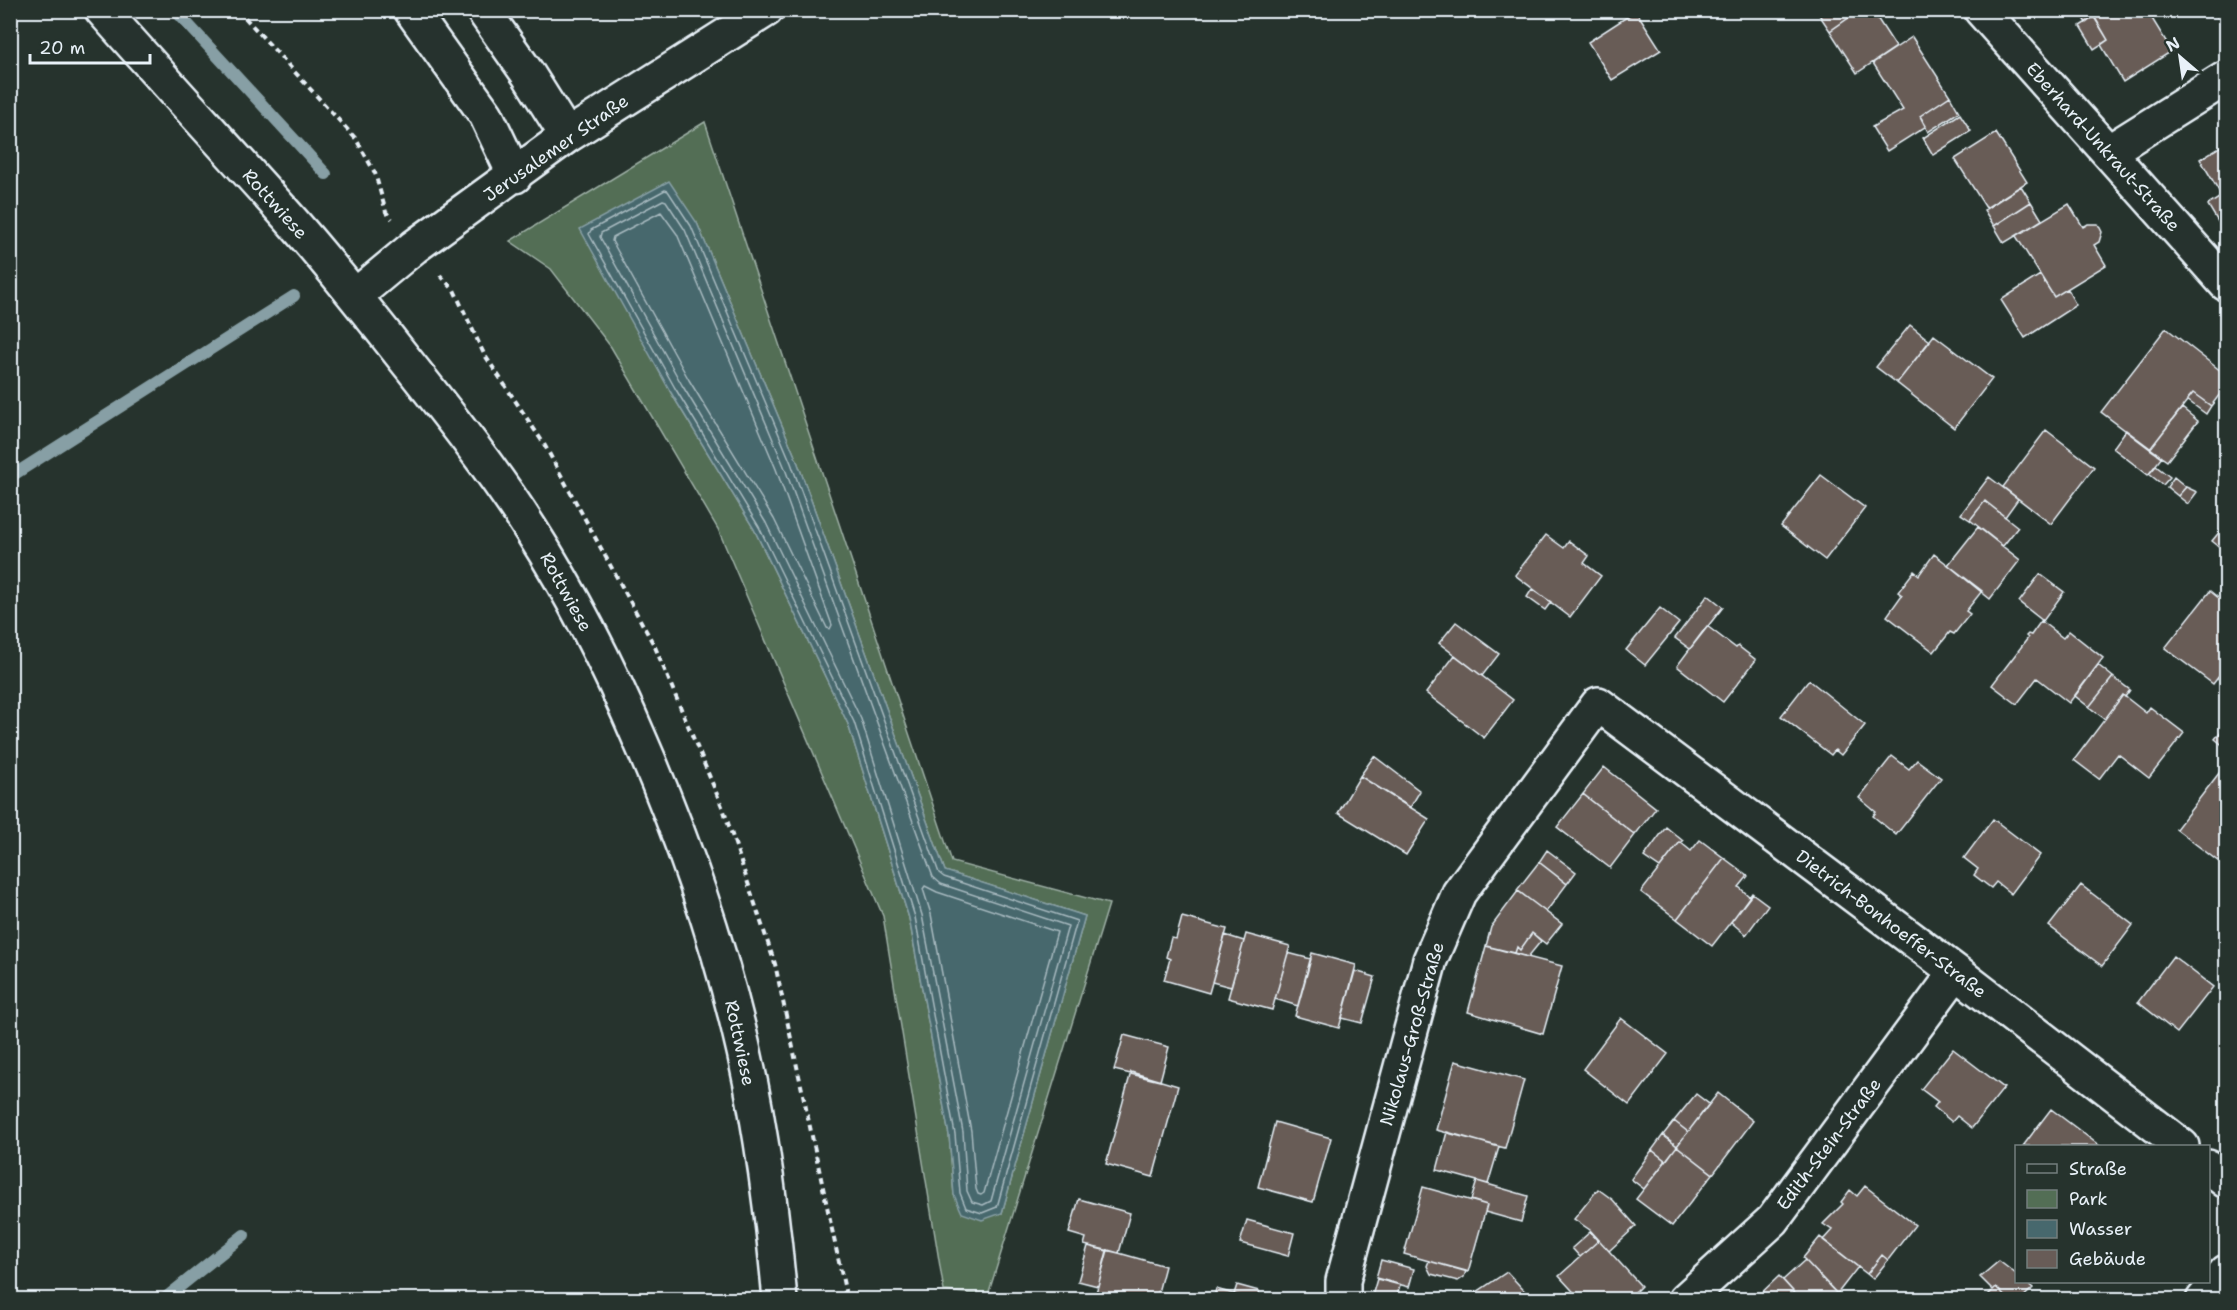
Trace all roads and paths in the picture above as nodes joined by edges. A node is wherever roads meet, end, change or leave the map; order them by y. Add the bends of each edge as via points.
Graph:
1 (102, 10) edge
2 (411, 10) edge
3 (483, 10) edge
4 (765, 10) edge
5 (1981, 10) edge
6 (2226, 78) edge
7 (567, 136) junction
8 (2108, 152) junction
9 (515, 176) junction
10 (2226, 284) edge
11 (355, 296) junction
12 (1598, 704) joint
13 (1956, 972) junction
14 (2181, 1145) edge
15 (2210, 1169) edge
16 (2226, 1181) edge
17 (2226, 1272) edge
18 (780, 1299) edge
19 (1343, 1299) edge
20 (1685, 1299) edge
21 (2203, 1299) edge

1 - 11 street, Rottwiese
2 - 9 street via 486,115
3 - 7 street
4 - 7 street, Jerusalemer Straße
5 - 8 street, Eberhard-Unkraut-Straße
6 - 8 street
7 - 9 street, Jerusalemer Straße
8 - 10 street, Eberhard-Unkraut-Straße
9 - 11 street, Jerusalemer Straße
11 - 18 street, Rottwiese via 484,461 532,531 614,678 673,815 739,1029 773,1223
12 - 13 street, Dietrich-Bonhoeffer-Straße
12 - 19 street, Nikolaus-Groß-Straße via 1459,893 1430,960 1343,1281
13 - 14 street, Dietrich-Bonhoeffer-Straße
13 - 20 street, Edith-Stein-Straße via 1773,1220
15 - 16 street
17 - 21 street

